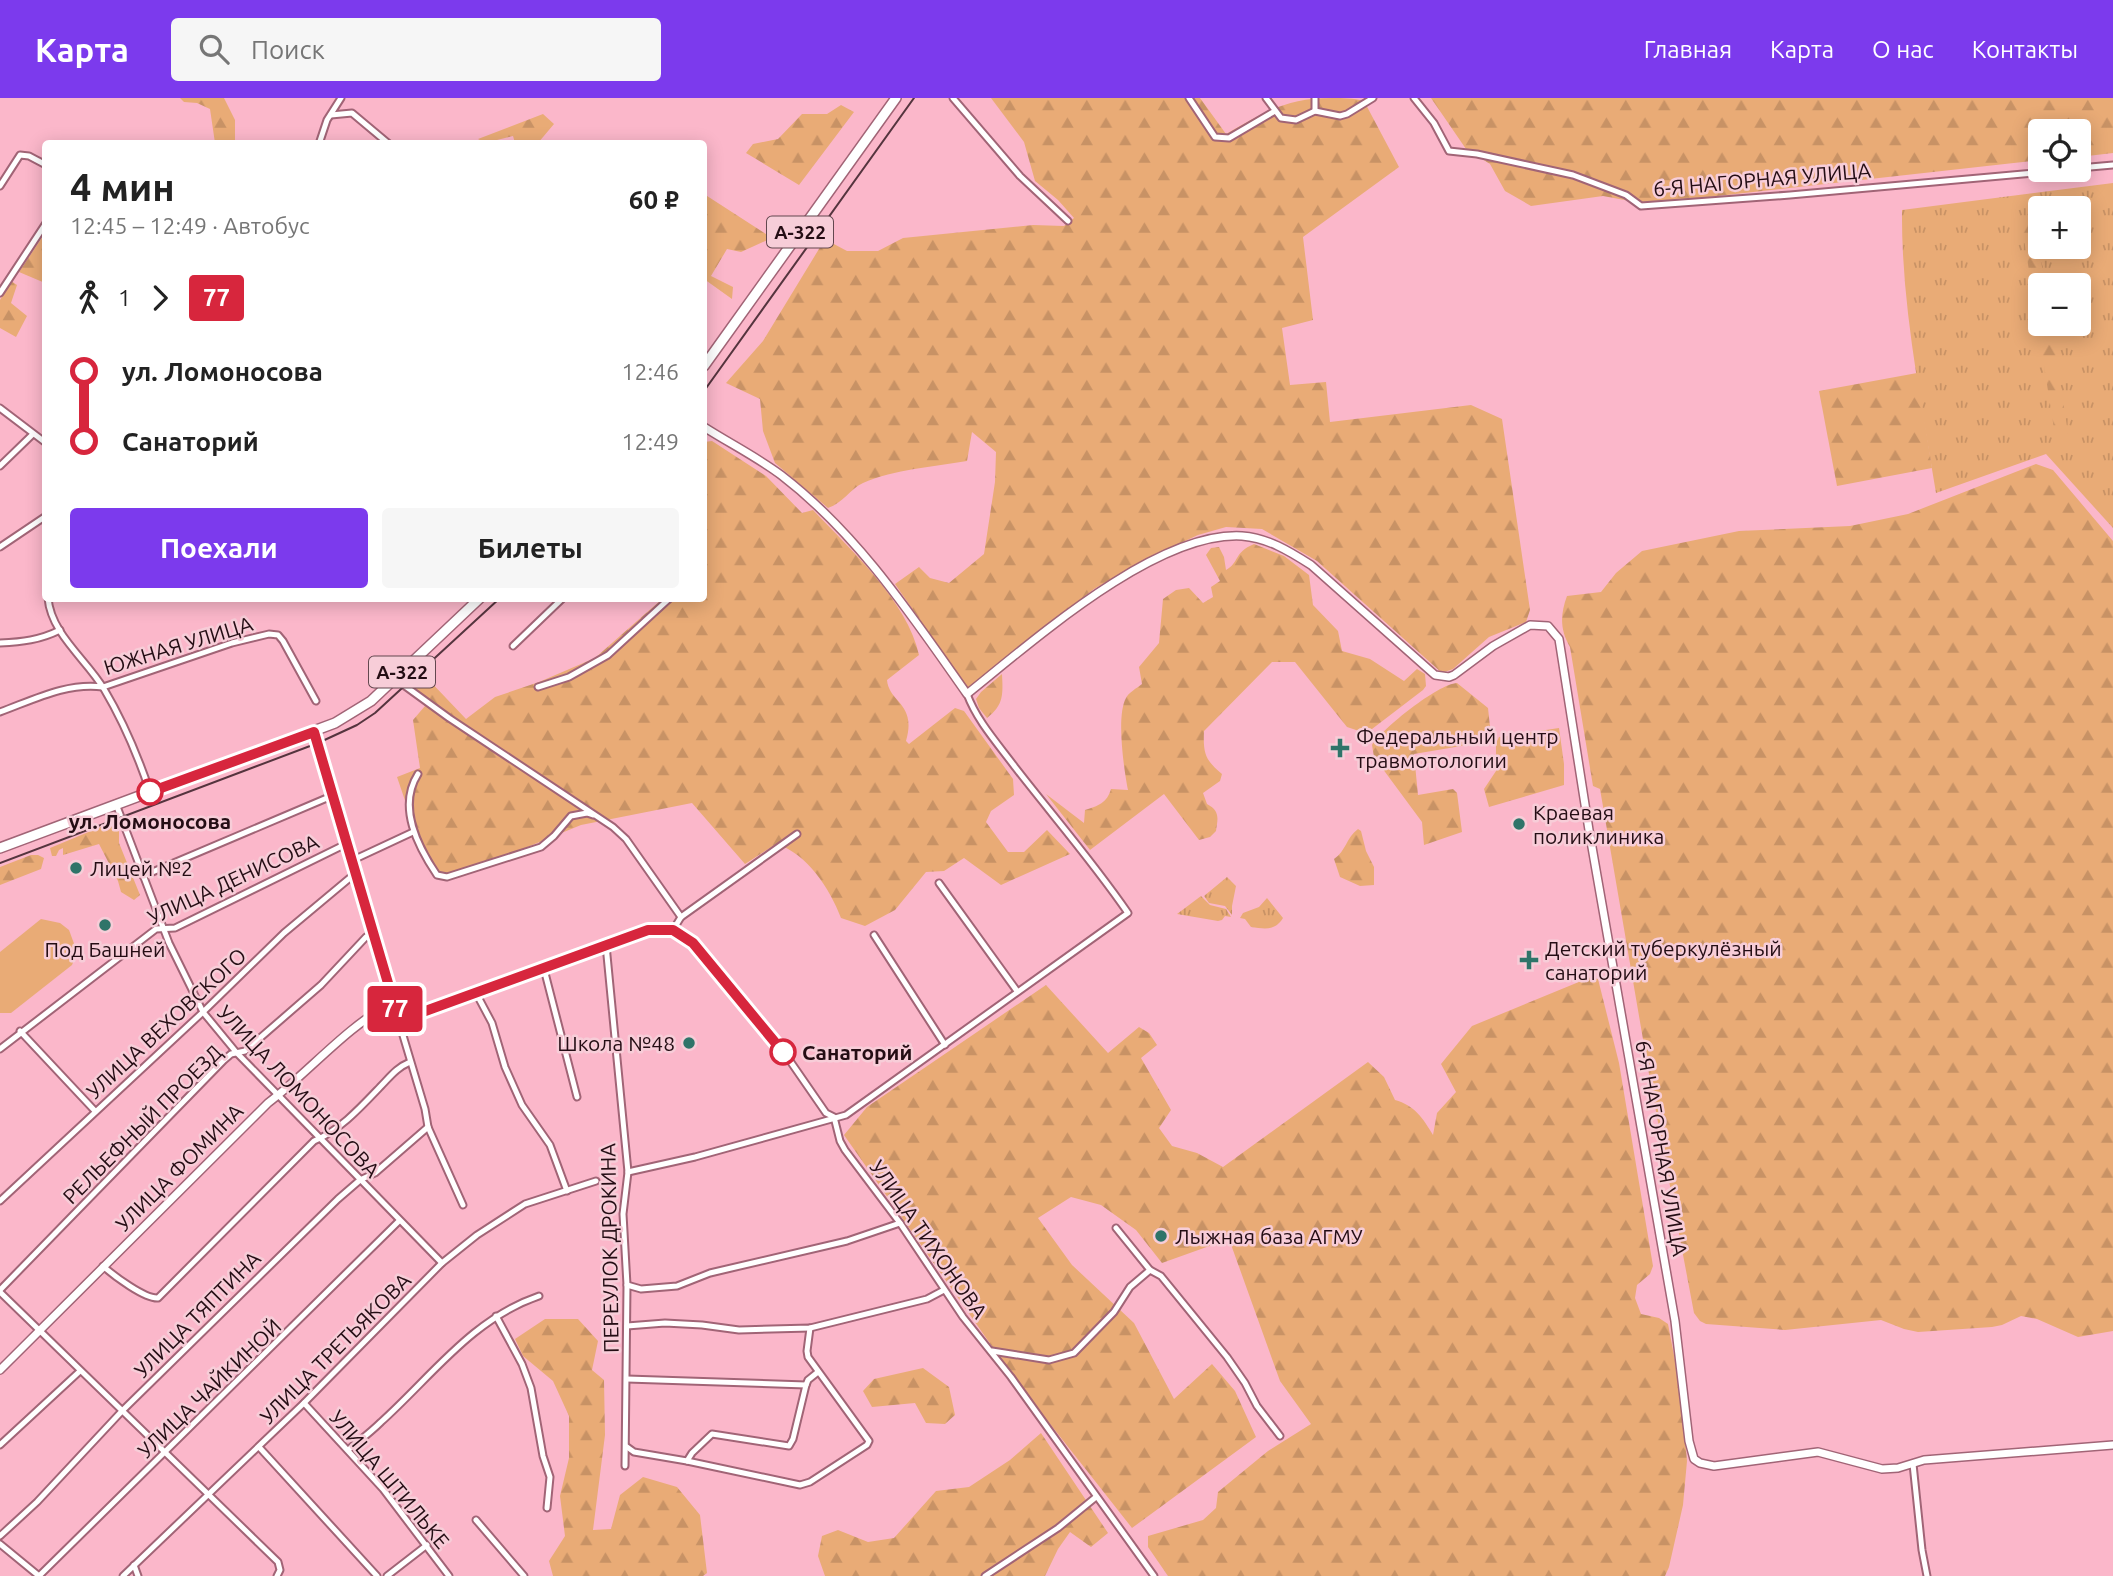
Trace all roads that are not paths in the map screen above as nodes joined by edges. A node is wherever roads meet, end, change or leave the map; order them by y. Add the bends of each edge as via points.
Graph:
1 (341, 98) edge
2 (896, 98) edge
3 (953, 98) edge
4 (1189, 98) edge
5 (1266, 98) edge
6 (1315, 98) edge
7 (1373, 98) edge
8 (1414, 98) edge
9 (1275, 111) junction
10 (1315, 111) junction
11 (331, 115) junction
12 (321, 140) edge
13 (384, 140) edge
14 (42, 163) edge
15 (2113, 165) edge
16 (2091, 167) edge
17 (2028, 173) edge
18 (0, 186) edge
19 (1068, 221) dead end
20 (42, 229) edge
21 (0, 293) edge
22 (707, 362) edge
23 (0, 408) edge
24 (707, 430) edge
25 (33, 434) junction
26 (42, 440) edge
27 (0, 466) edge
28 (42, 519) edge
29 (0, 547) edge
30 (48, 602) edge
31 (477, 602) edge
32 (559, 602) edge
33 (666, 602) edge
34 (60, 630) junction
35 (0, 643) edge
36 (513, 646) dead end
37 (397, 677) junction
38 (103, 687) junction
39 (538, 687) dead end
40 (967, 694) junction
41 (316, 701) dead end
42 (0, 712) edge
43 (314, 732) junction
44 (418, 774) dead end
45 (150, 792) junction
46 (334, 795) junction
47 (116, 804) junction
48 (596, 815) junction
49 (413, 832) junction
50 (797, 834) dead end
51 (348, 843) junction
52 (0, 848) edge
53 (353, 860) junction
54 (356, 872) junction
55 (143, 876) junction
56 (939, 883) dead end
57 (681, 917) junction
58 (164, 930) junction
59 (673, 930) junction
60 (374, 933) junction
61 (874, 935) dead end
62 (606, 945) junction
63 (544, 969) junction
64 (1017, 991) junction
65 (476, 993) junction
66 (393, 1002) junction
67 (203, 1012) junction
68 (398, 1017) junction
69 (20, 1031) junction
70 (944, 1045) junction
71 (1, 1047) edge
72 (236, 1052) junction
73 (410, 1062) junction
74 (278, 1095) junction
75 (578, 1097) dead end
76 (95, 1111) junction
77 (834, 1117) junction
78 (428, 1127) junction
79 (321, 1139) junction
80 (628, 1172) junction
81 (360, 1180) junction
82 (596, 1181) dead end
83 (567, 1191) junction
84 (0, 1201) edge
85 (463, 1205) dead end
86 (400, 1221) junction
87 (900, 1223) junction
88 (1116, 1228) dead end
89 (442, 1264) junction
90 (103, 1266) junction
91 (1150, 1270) junction
92 (627, 1285) junction
93 (944, 1290) junction
94 (0, 1291) edge
95 (538, 1296) dead end
96 (496, 1316) junction
97 (627, 1326) junction
98 (810, 1328) junction
99 (39, 1331) junction
100 (992, 1351) junction
101 (0, 1370) edge
102 (80, 1371) junction
103 (818, 1372) junction
104 (627, 1380) junction
105 (806, 1385) junction
106 (304, 1403) junction
107 (122, 1411) junction
108 (1280, 1436) dead end
109 (0, 1445) edge
110 (2113, 1445) edge
111 (258, 1447) junction
112 (627, 1447) junction
113 (348, 1450) junction
114 (164, 1454) junction
115 (687, 1461) junction
116 (1913, 1464) junction
117 (625, 1466) dead end
118 (208, 1494) junction
119 (1096, 1497) junction
120 (547, 1508) dead end
121 (476, 1520) dead end
122 (0, 1536) edge
123 (0, 1544) edge
124 (427, 1545) junction
125 (134, 1564) junction
126 (39, 1576) edge
127 (122, 1576) edge
128 (138, 1576) edge
129 (276, 1576) edge
130 (377, 1576) edge
131 (387, 1576) edge
132 (449, 1576) edge
133 (524, 1576) edge
134 (985, 1576) edge
135 (1154, 1576) edge
136 (1927, 1576) edge

1 - 11 street
2 - 22 highway, А-322
3 - 19 street via 1020,176
4 - 9 street via 1215,137 1222,139
5 - 9 street
6 - 10 street
7 - 10 street via 1340,116
8 - 17 street, 6-Я НАГОРНАЯ УЛИЦА via 1449,151 1573,175 1626,195 1641,206
9 - 10 street via 1281,118 1296,120
11 - 12 street
11 - 13 street via 352,113
14 - 18 street via 20,155
15 - 16 street
20 - 21 street
23 - 25 street
24 - 40 street via 780,474 832,521 890,586
25 - 26 street
25 - 27 street
28 - 29 street
30 - 34 street
31 - 37 highway, А-322
32 - 36 street
33 - 39 street via 608,655 569,677
34 - 35 street via 45,638
34 - 38 street
37 - 43 highway, А-322 via 353,713
37 - 48 street via 449,718
38 - 41 street, ЮЖНАЯ УЛИЦА via 269,634 283,641
38 - 42 street, ЮЖНАЯ УЛИЦА via 71,688
38 - 45 street
40 - 64 street via 994,739 1128,914
40 - 116 street, 6-Я НАГОРНАЯ УЛИЦА via 1123,576 1192,544 1227,536 1263,539 1311,565 1435,676 1454,675 1530,625 1548,626 1559,639 1675,1321 1694,1459 1721,1466 1818,1452 1882,1469
43 - 45 highway, А-322
43 - 46 street
44 - 49 street via 408,807
45 - 47 highway, А-322
46 - 51 street
46 - 55 street
47 - 52 highway, А-322
47 - 55 street, УЛИЦА ЛОМОНОСОВА
48 - 49 street via 571,816 541,847 447,877 437,875
48 - 57 street via 625,839
49 - 53 street
50 - 57 street
51 - 53 street
51 - 58 street, УЛИЦА ДЕНИСОВА
53 - 54 street
54 - 60 street
54 - 67 street, УЛИЦА ВЕХОВСКОГО via 284,933
55 - 58 street, УЛИЦА ЛОМОНОСОВА
56 - 64 street
57 - 59 street
58 - 67 street, УЛИЦА ЛОМОНОСОВА
58 - 69 street, УЛИЦА ДЕНИСОВА via 156,929
59 - 62 street via 648,930
59 - 77 street, УЛИЦА ТИХОНОВА via 693,943
60 - 66 street
60 - 72 street, РЕЛЬЕФНЫЙ ПРОЕЗД via 245,1051
61 - 70 street
62 - 63 street
62 - 80 street, ПЕРЕУЛОК ДРОКИНА
63 - 65 street
63 - 75 street
64 - 70 street
65 - 68 street
65 - 83 street via 522,1105 550,1146
66 - 68 street
66 - 74 street, УЛИЦА ФОМИНА via 371,1014
67 - 72 street, УЛИЦА ЛОМОНОСОВА
67 - 76 street, УЛИЦА ВЕХОВСКОГО
68 - 73 street
69 - 71 street, УЛИЦА ДЕНИСОВА
69 - 76 street
70 - 77 street via 846,1115
72 - 74 street, УЛИЦА ЛОМОНОСОВА
72 - 94 street, РЕЛЬЕФНЫЙ ПРОЕЗД
73 - 78 street
73 - 79 street
74 - 79 street, УЛИЦА ЛОМОНОСОВА
74 - 90 street, УЛИЦА ФОМИНА
76 - 84 street, УЛИЦА ВЕХОВСКОГО
77 - 80 street
77 - 87 street, УЛИЦА ТИХОНОВА via 839,1141
78 - 81 street, УЛИЦА ТЯПТИНА via 375,1173
78 - 85 street
79 - 81 street, УЛИЦА ЛОМОНОСОВА
79 - 90 street via 158,1298 128,1285
80 - 92 street, ПЕРЕУЛОК ДРОКИНА via 622,1214
81 - 86 street, УЛИЦА ЛОМОНОСОВА
81 - 107 street, УЛИЦА ТЯПТИНА
82 - 83 street, УЛИЦА ТРЕТЬЯКОВА
83 - 89 street, УЛИЦА ТРЕТЬЯКОВА via 514,1210
86 - 89 street, УЛИЦА ЛОМОНОСОВА
86 - 114 street, УЛИЦА ЧАЙКИНОЙ
87 - 92 street via 847,1241 710,1273 677,1286 641,1289
87 - 93 street, УЛИЦА ТИХОНОВА
88 - 91 street
89 - 106 street, УЛИЦА ТРЕТЬЯКОВА
90 - 99 street, УЛИЦА ФОМИНА
91 - 100 street via 1074,1353 1049,1360
91 - 108 street via 1161,1276 1227,1357
92 - 97 street, ПЕРЕУЛОК ДРОКИНА
93 - 98 street via 927,1299
93 - 100 street, УЛИЦА ТИХОНОВА
94 - 99 street
95 - 96 street
96 - 113 street via 460,1343
96 - 120 street via 531,1388 550,1477
97 - 98 street
97 - 104 street, ПЕРЕУЛОК ДРОКИНА
98 - 103 street via 807,1351
99 - 101 street, УЛИЦА ФОМИНА
99 - 102 street
100 - 119 street, УЛИЦА ТИХОНОВА
102 - 107 street
102 - 109 street
103 - 105 street
103 - 115 street via 867,1437 867,1445 800,1486
104 - 105 street
104 - 112 street, ПЕРЕУЛОК ДРОКИНА
105 - 115 street via 789,1446 712,1434
106 - 111 street, УЛИЦА ТРЕТЬЯКОВА
106 - 113 street, УЛИЦА ШТИЛЬКЕ
107 - 114 street
107 - 122 street, УЛИЦА ТЯПТИНА
110 - 116 street via 1997,1452
111 - 118 street, УЛИЦА ТРЕТЬЯКОВА
111 - 130 street
112 - 115 street
112 - 117 street, ПЕРЕУЛОК ДРОКИНА
113 - 124 street, УЛИЦА ШТИЛЬКЕ
114 - 118 street
114 - 126 street, УЛИЦА ЧАЙКИНОЙ
116 - 136 street
118 - 125 street, УЛИЦА ТРЕТЬЯКОВА
118 - 129 street via 278,1562
119 - 134 street
119 - 135 street, УЛИЦА ТИХОНОВА
121 - 133 street
123 - 126 street
124 - 131 street
124 - 132 street, УЛИЦА ШТИЛЬКЕ
125 - 127 street, УЛИЦА ТРЕТЬЯКОВА
125 - 128 street

